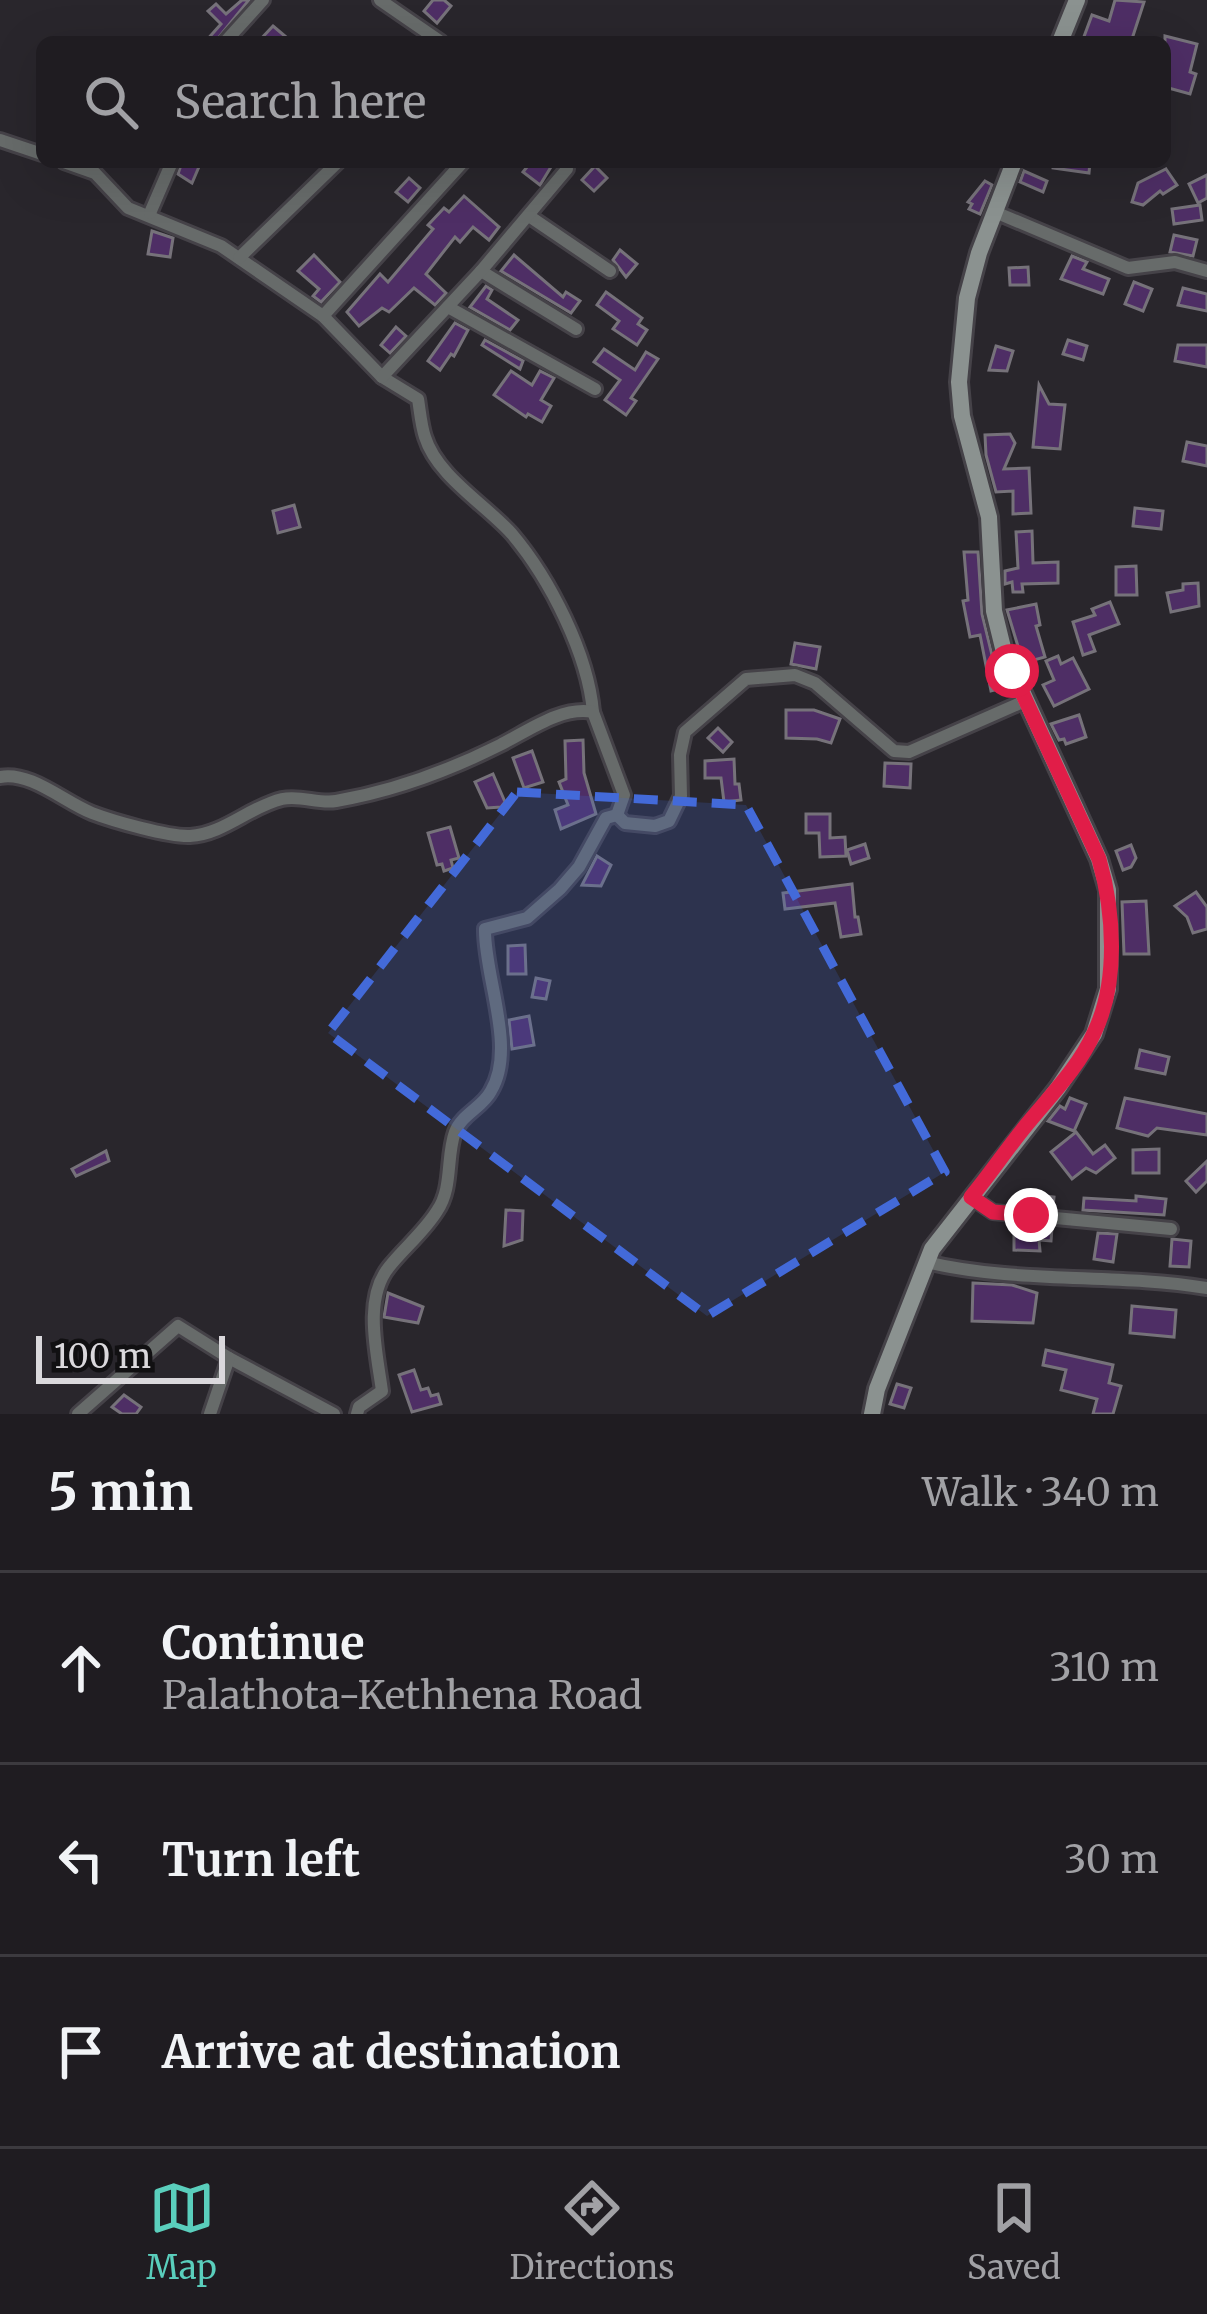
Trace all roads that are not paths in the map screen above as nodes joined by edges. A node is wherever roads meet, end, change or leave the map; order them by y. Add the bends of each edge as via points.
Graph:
1 (263, 0) edge
2 (380, 0) edge
3 (1077, 0) edge
4 (230, 36) edge
5 (432, 36) edge
6 (1062, 36) edge
7 (0, 140) edge
8 (36, 152) edge
9 (83, 168) edge
10 (169, 168) edge
11 (332, 168) edge
12 (458, 168) edge
13 (1012, 168) edge
14 (567, 169) dead end
15 (995, 212) junction
16 (150, 214) junction
17 (529, 216) junction
18 (239, 258) junction
19 (481, 271) junction
20 (610, 271) dead end
21 (1207, 271) edge
22 (448, 307) junction
23 (323, 316) junction
24 (576, 329) dead end
25 (382, 377) junction
26 (595, 389) dead end
27 (1027, 700) junction
28 (593, 712) junction
29 (0, 777) edge
30 (617, 814) junction
31 (971, 1197) junction
32 (1171, 1229) dead end
33 (926, 1262) junction
34 (1207, 1288) edge
35 (229, 1358) junction
36 (78, 1414) edge
37 (210, 1414) edge
38 (334, 1414) edge
39 (357, 1414) edge
40 (872, 1414) edge

1 - 4 street
2 - 5 street
3 - 6 street
7 - 8 street
9 - 16 street via 128,208
10 - 16 street
11 - 18 street
12 - 23 street
13 - 15 street
14 - 17 street
15 - 21 street via 1128,268 1175,262
15 - 27 street via 967,298 959,382 988,518 994,611
16 - 18 street
17 - 19 street
17 - 20 street
18 - 23 street
19 - 22 street
19 - 24 street
22 - 25 street
22 - 26 street
23 - 25 street
25 - 28 street via 418,399 425,440 441,464 531,560 577,644
27 - 30 street via 910,752 894,751 815,683 795,675 746,679 685,732 681,796 669,821 625,823
27 - 31 street via 1103,875 1108,989 1094,1034
28 - 29 street via 558,716 394,789 329,802 279,800 188,836 93,813 36,784
28 - 30 street via 624,795
30 - 39 street via 527,918 485,928 500,1029 492,1091 455,1128 436,1213 375,1291 382,1391
31 - 32 street via 993,1212
31 - 33 street
33 - 34 street
33 - 40 street
35 - 36 street via 178,1326
35 - 37 street
35 - 38 street

